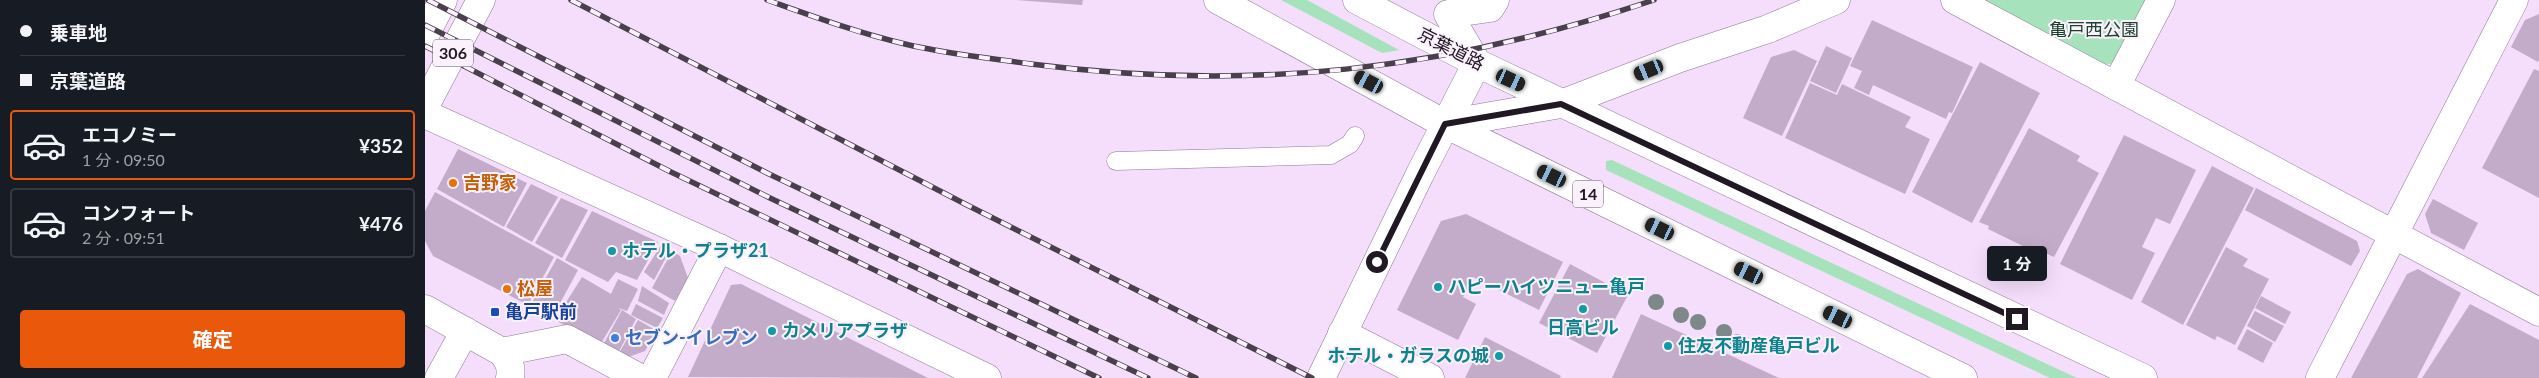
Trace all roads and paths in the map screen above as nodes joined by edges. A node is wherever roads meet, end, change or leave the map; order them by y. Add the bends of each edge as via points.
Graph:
1 (443, 0) edge
2 (481, 0) edge
3 (1218, 0) edge
4 (1357, 0) edge
5 (1495, 0) edge
6 (1836, 0) edge
7 (1955, 0) edge
8 (2161, 0) edge
9 (2514, 0) edge
10 (425, 35) edge
11 (1477, 63) junction
12 (2116, 86) junction
13 (1561, 104) junction
14 (425, 106) edge
15 (425, 114) edge
16 (1445, 124) junction
17 (1355, 136) dead end
18 (1116, 162) dead end
19 (2394, 235) junction
20 (719, 248) junction
21 (425, 309) edge
22 (2539, 312) edge
23 (465, 331) junction
24 (1342, 333) junction
25 (502, 352) junction
26 (439, 378) edge
27 (510, 378) edge
28 (640, 378) edge
29 (652, 378) edge
30 (987, 378) edge
31 (1321, 378) edge
32 (1429, 378) edge
33 (1963, 378) edge
34 (2143, 378) edge
35 (2320, 378) edge

1 - 10 main road, 306
2 - 14 main road, 306
3 - 16 main road, 14
4 - 11 main road, 京葉道路
5 - 11 main road via 1491,8 1448,14
6 - 13 main road via 1768,29 1680,58
7 - 12 main road
8 - 12 main road
9 - 19 main road
11 - 13 main road, 京葉道路
11 - 16 main road
12 - 19 main road
13 - 16 main road
13 - 34 main road, 京葉道路
15 - 20 main road
16 - 24 main road
16 - 33 main road, 14
17 - 18 lane via 1350,144 1331,155
19 - 22 main road
19 - 35 main road
20 - 29 main road
20 - 30 main road
21 - 23 main road
23 - 25 main road
23 - 26 main road
24 - 31 main road
24 - 32 main road
25 - 27 main road via 511,369
25 - 28 main road via 567,339

